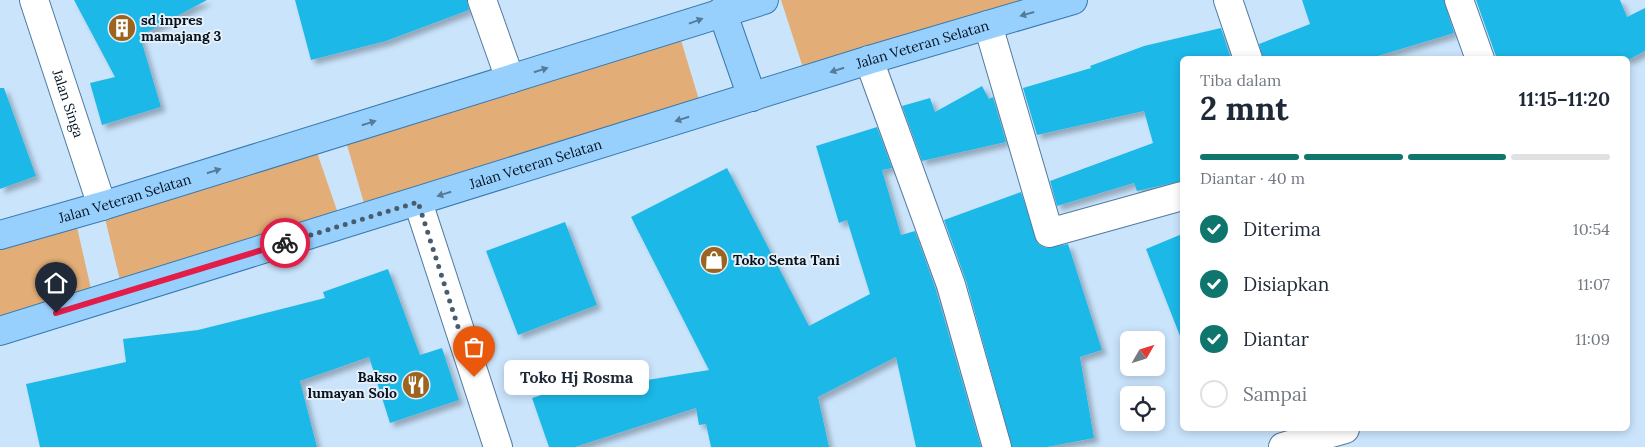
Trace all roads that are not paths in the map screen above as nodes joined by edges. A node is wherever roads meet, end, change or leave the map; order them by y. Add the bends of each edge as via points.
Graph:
1 (34, 0) edge
2 (482, 0) edge
3 (764, 0) edge
4 (1073, 0) edge
5 (1228, 0) edge
6 (1459, 0) edge
7 (722, 12) junction
8 (988, 25) junction
9 (1247, 56) edge
10 (1479, 56) edge
11 (869, 60) junction
12 (510, 79) junction
13 (752, 97) junction
14 (1180, 197) edge
15 (418, 202) junction
16 (102, 206) junction
17 (0, 235) edge
18 (0, 331) edge
19 (1338, 431) edge
20 (498, 447) edge
21 (997, 447) edge
22 (1283, 447) edge

1 - 16 street, Jalan Singa
2 - 12 street
3 - 7 main road, Jalan Veteran Selatan
4 -> 8 main road, Jalan Veteran Selatan
5 - 9 street
6 - 10 street
12 -> 7 main road, Jalan Veteran Selatan
7 - 13 main road
8 - 11 main road, Jalan Veteran Selatan
8 - 14 street via 1049,234
11 -> 13 main road, Jalan Veteran Selatan
11 - 21 street via 951,285
16 -> 12 main road, Jalan Veteran Selatan
13 -> 15 main road, Jalan Veteran Selatan
15 - 18 main road, Jalan Veteran Selatan
15 - 20 street
16 - 17 main road, Jalan Veteran Selatan
19 - 22 street

